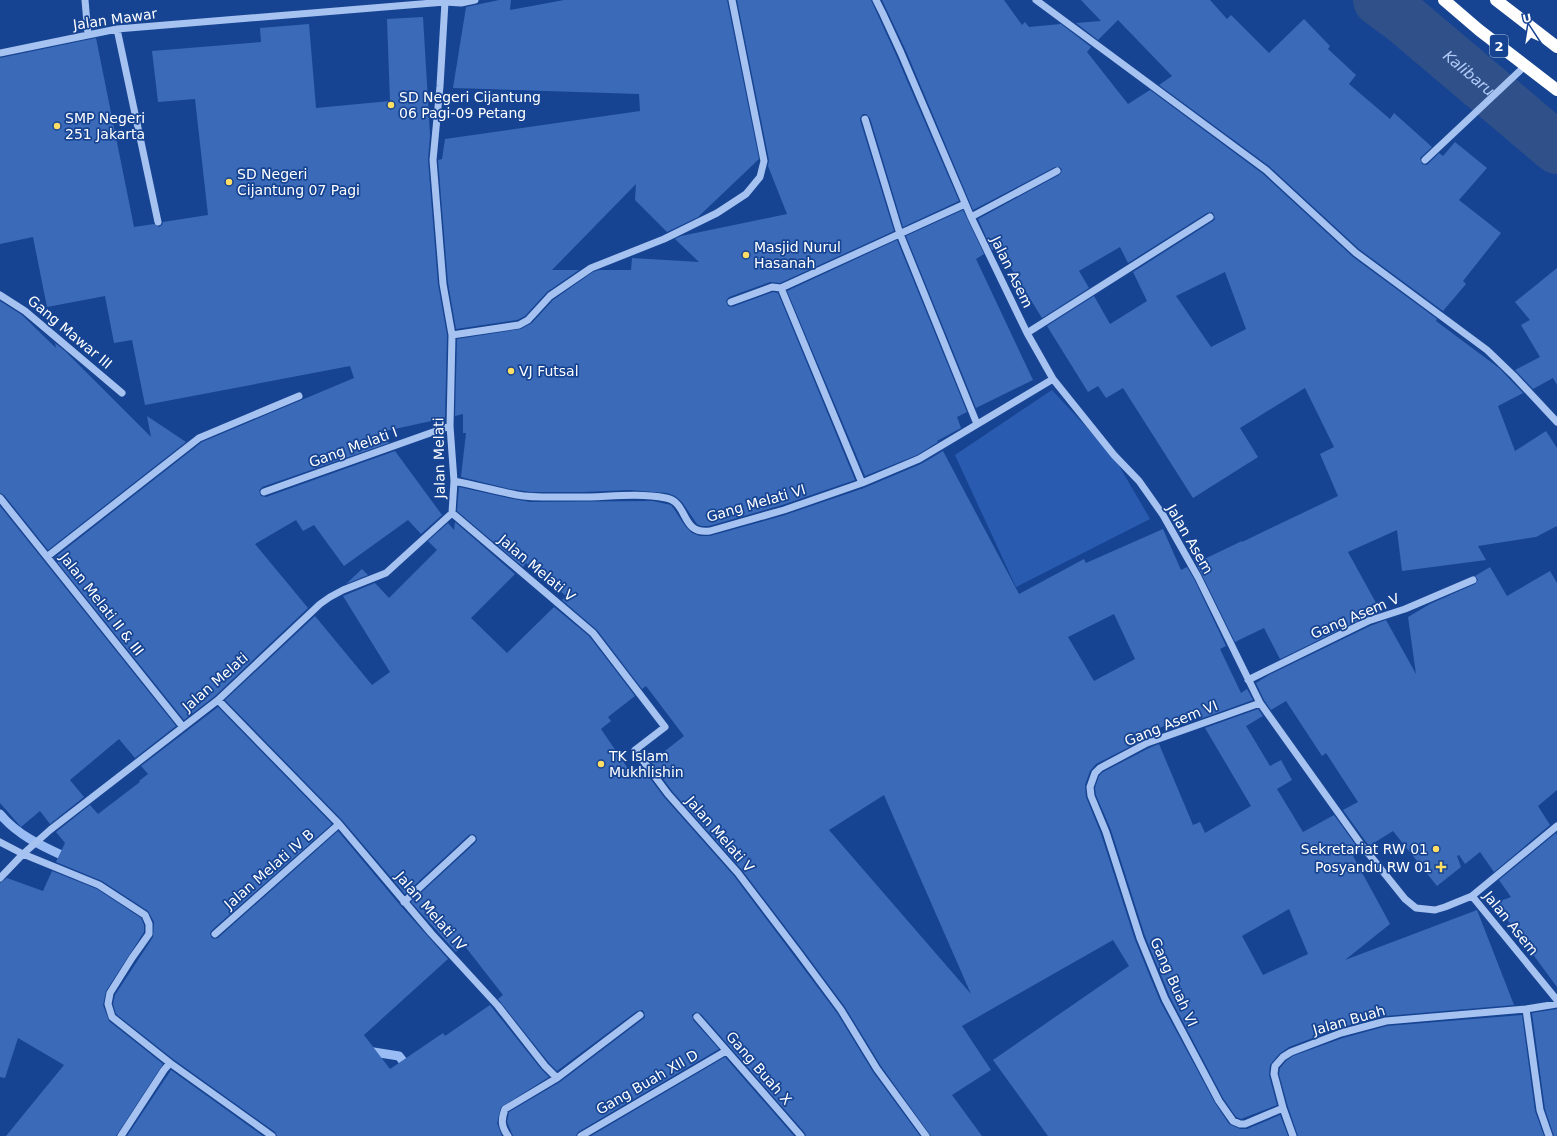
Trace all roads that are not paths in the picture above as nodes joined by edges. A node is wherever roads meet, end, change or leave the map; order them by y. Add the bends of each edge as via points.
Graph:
1 (85, 0) edge
2 (475, 0) edge
3 (732, 0) edge
4 (876, 0) edge
5 (1036, 0) edge
6 (1444, 0) edge
7 (1496, 0) edge
8 (445, 2) junction
9 (462, 2) edge
10 (117, 29) junction
11 (88, 35) junction
12 (1557, 47) edge
13 (0, 53) edge
14 (1525, 66) junction
15 (1557, 90) edge
16 (865, 119) dead end
17 (1425, 160) dead end
18 (1057, 172) dead end
19 (965, 204) junction
20 (971, 217) junction
21 (1210, 217) dead end
22 (158, 222) dead end
23 (900, 234) junction
24 (782, 288) junction
25 (0, 295) edge
26 (731, 302) dead end
27 (1028, 333) junction
28 (452, 335) junction
29 (1052, 379) junction
30 (122, 393) dead end
31 (299, 396) dead end
32 (1557, 422) edge
33 (977, 424) junction
34 (450, 426) junction
35 (454, 481) junction
36 (862, 483) junction
37 (264, 492) dead end
38 (0, 498) edge
39 (452, 513) junction
40 (48, 556) junction
41 (1473, 580) dead end
42 (1248, 680) junction
43 (218, 700) junction
44 (1260, 703) junction
45 (183, 727) junction
46 (1091, 796) joint
47 (339, 824) junction
48 (1557, 826) edge
49 (472, 838) dead end
50 (0, 842) edge
51 (25, 853) junction
52 (0, 878) edge
53 (1472, 896) junction
54 (404, 902) junction
55 (215, 934) dead end
56 (1557, 1000) edge
57 (1557, 1004) edge
58 (1526, 1009) junction
59 (640, 1015) dead end
60 (697, 1017) dead end
61 (726, 1051) junction
62 (170, 1063) junction
63 (557, 1078) junction
64 (1283, 1108) junction
65 (798, 1135) edge
66 (121, 1136) edge
67 (272, 1136) edge
68 (508, 1136) edge
69 (581, 1136) edge
70 (926, 1136) edge
71 (1294, 1136) edge
72 (1549, 1136) edge

1 - 11 street
2 - 9 street, Jalan Mawar
3 - 28 street via 764,161 757,182 746,194 717,214 664,239 591,268 550,296 528,320 519,325
4 - 19 street, Jalan Asem
5 - 32 street via 1266,170 1356,253 1487,350
6 - 14 highway, 2
7 - 12 highway, 2
8 - 9 street, Jalan Mawar
8 - 10 street, Jalan Mawar
8 - 28 street, Jalan Melati via 433,160 443,284
10 - 11 street, Jalan Mawar
10 - 22 street
11 - 13 street, Jalan Mawar
14 - 15 highway, 2
14 - 17 street
16 - 23 street
18 - 20 street
19 - 20 street, Jalan Asem
19 - 23 street
20 - 27 street, Jalan Asem
21 - 27 street
23 - 24 street
23 - 33 street
24 - 26 street via 772,287
24 - 36 street
25 - 30 street, Gang Mawar III via 25,311
27 - 29 street, Jalan Asem
28 - 34 street, Jalan Melati
29 - 33 street, Gang Melati VI
29 - 42 street, Jalan Asem via 1114,455 1139,481 1163,515 1198,577
31 - 40 street via 199,438
33 - 36 street, Gang Melati VI via 920,459
34 - 35 street, Jalan Melati
34 - 37 street, Gang Melati I
35 - 36 street, Gang Melati VI via 518,495 635,495 667,498 675,501 690,526 704,532 784,510
35 - 39 street, Jalan Melati
38 - 40 street, Jalan Melati II & III
39 - 43 street, Jalan Melati via 386,574 336,594 320,604
39 - 70 street, Jalan Melati V via 598,639 664,727 635,750 668,794 738,872 841,1010 877,1068
40 - 45 street, Jalan Melati II & III
41 - 42 street, Gang Asem V via 1368,621
42 - 44 street, Jalan Asem
43 - 45 street, Jalan Melati
43 - 47 street, Jalan Melati IV
44 - 46 street, Gang Asem VI via 1147,743 1100,768 1095,773 1090,787
44 - 53 street, Jalan Asem via 1360,843 1405,899 1416,908 1435,910
45 - 51 street, Jalan Melati via 50,830
46 - 64 street, Gang Buah VI via 1106,832 1140,938 1165,999 1219,1101 1230,1118 1240,1124
47 - 54 street, Jalan Melati IV
47 - 55 street, Jalan Melati IV B
48 - 53 street
49 - 54 street
50 - 51 street
51 - 52 street, Jalan Melati
51 - 62 street via 99,885 145,915 149,924 149,934 110,993 108,1004 112,1017
53 - 56 street, Jalan Asem
54 - 63 street, Jalan Melati IV via 498,1006
57 - 58 street, Jalan Buah
58 - 64 street, Jalan Buah via 1386,1021 1341,1033 1291,1052 1283,1057 1274,1070 1274,1080
58 - 72 street via 1540,1110
59 - 63 street
60 - 61 street, Gang Buah X
61 - 65 street, Gang Buah X
61 - 69 street, Gang Buah XII D
62 - 66 street
62 - 67 street
63 - 68 street via 505,1109 502,1119
64 - 71 street, Jalan Buah

